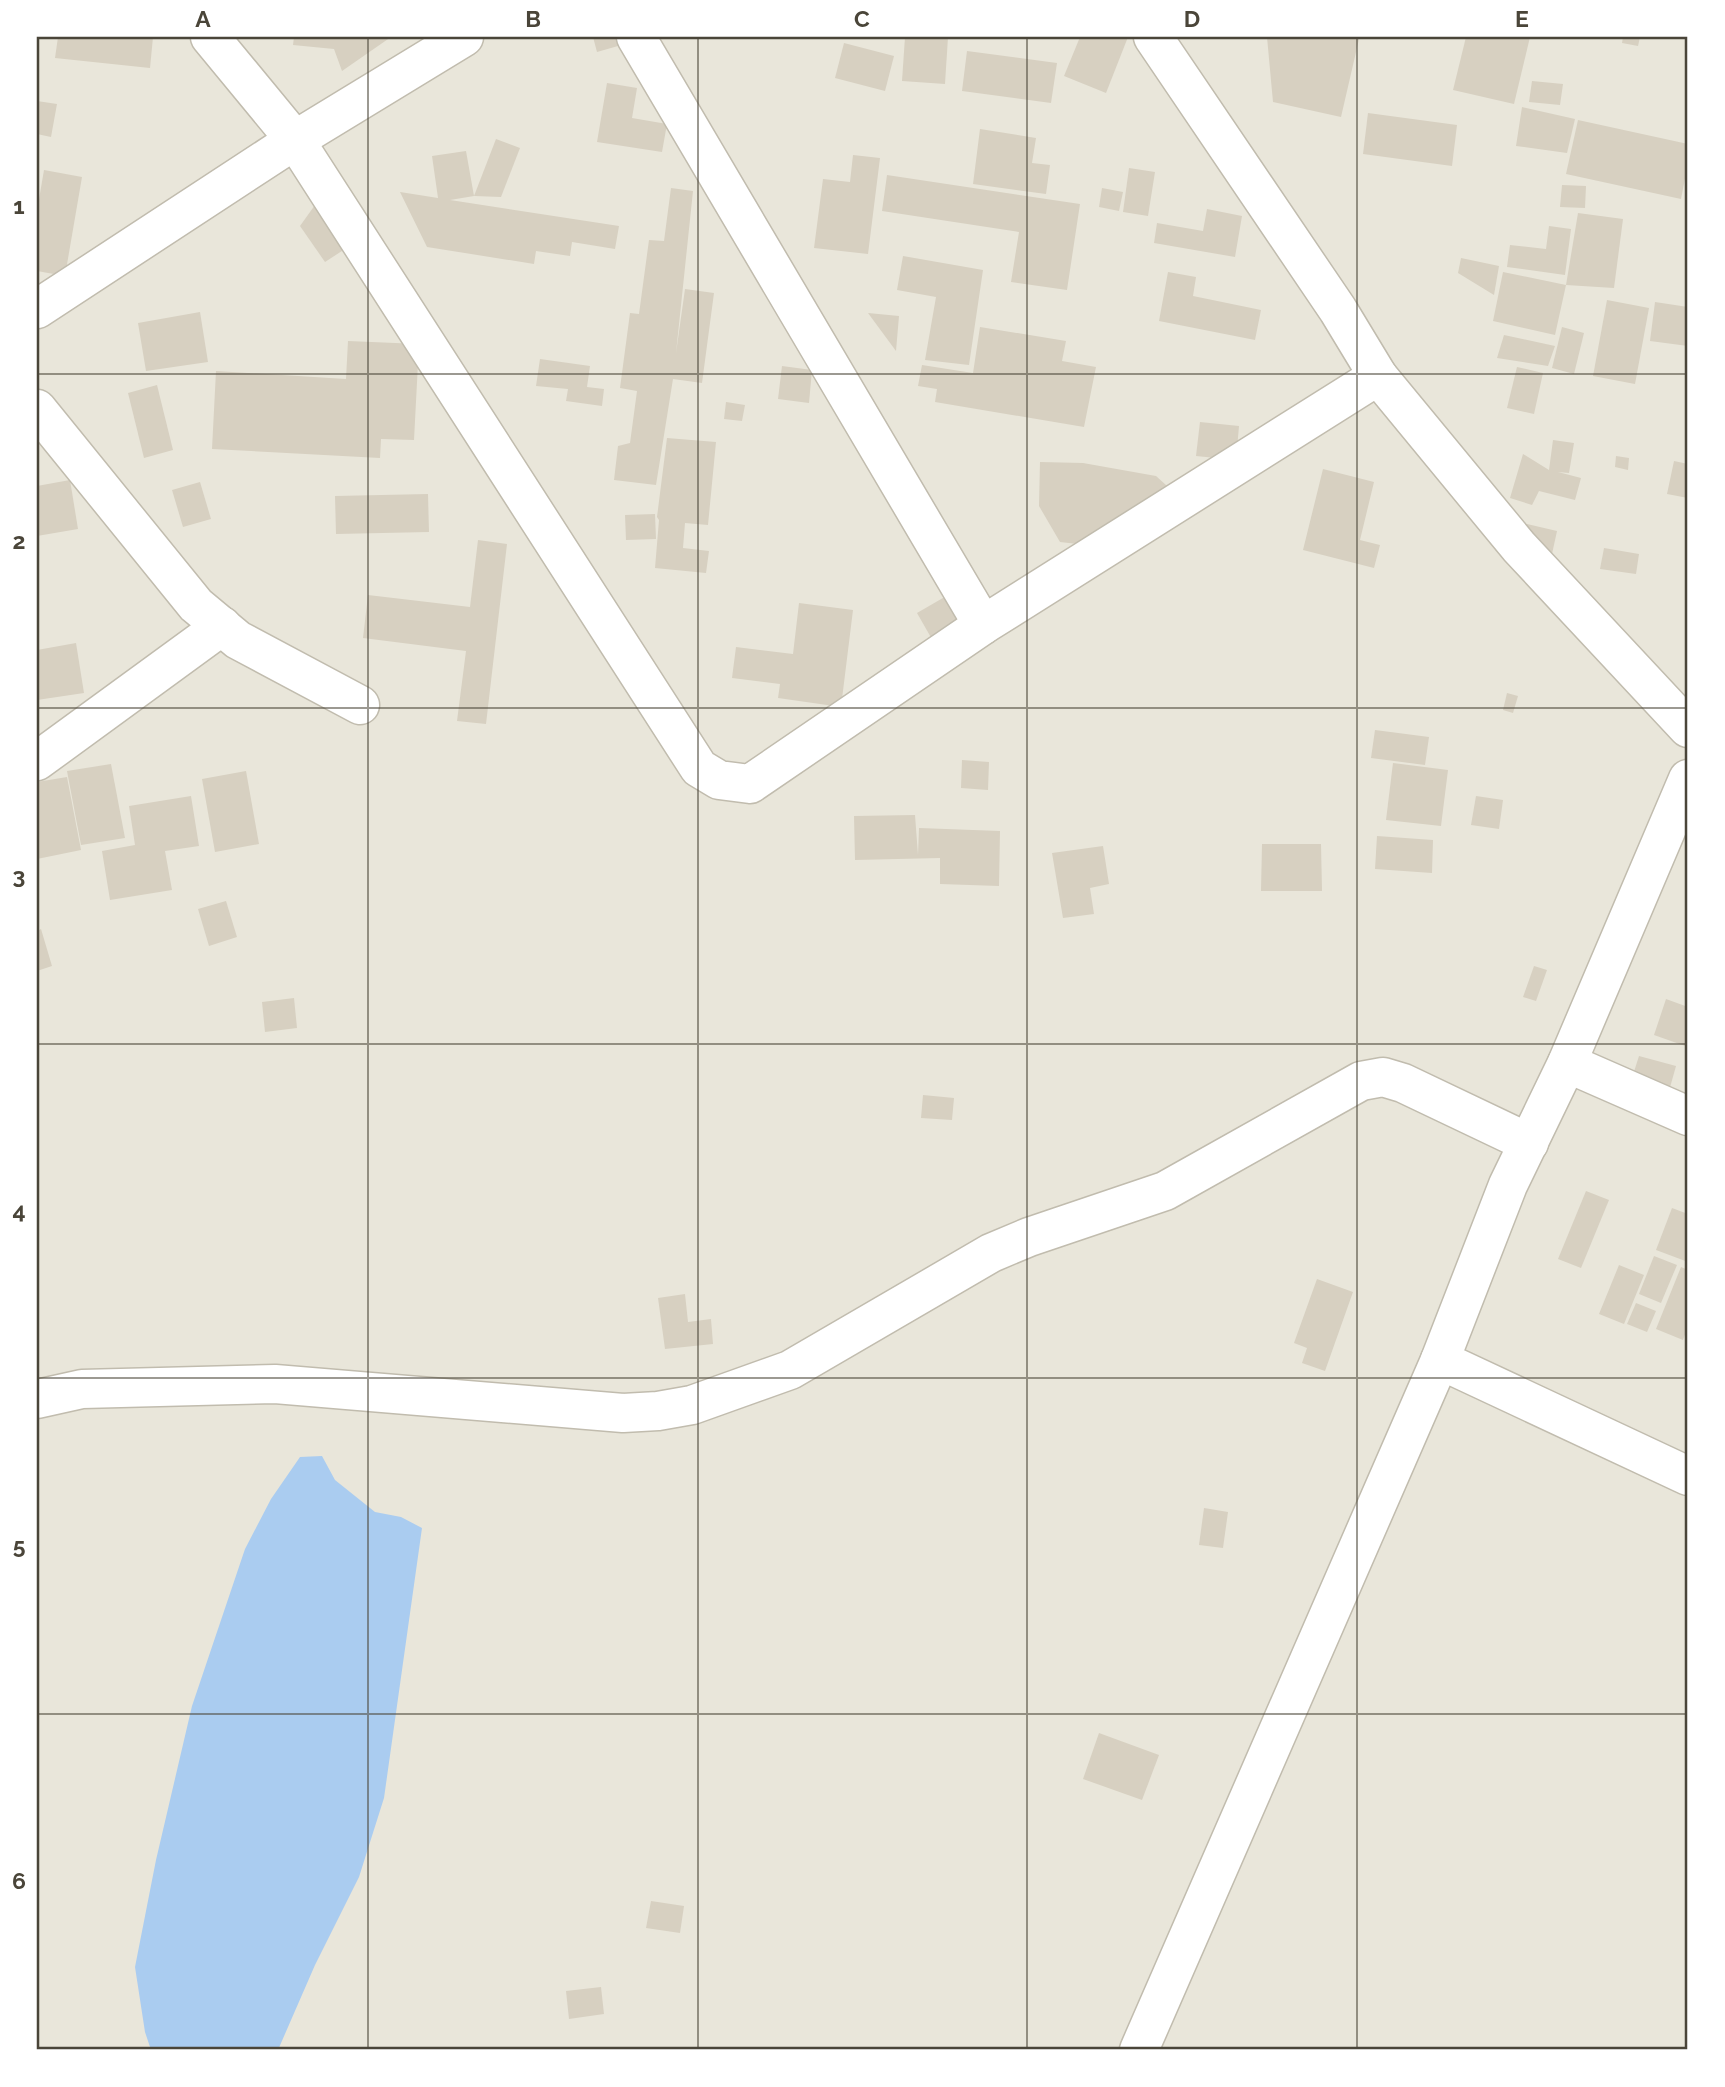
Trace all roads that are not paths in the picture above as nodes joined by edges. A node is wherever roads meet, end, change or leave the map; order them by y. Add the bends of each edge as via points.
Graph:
1 (210, 37) edge
2 (464, 37) edge
3 (636, 37) edge
4 (1153, 37) edge
5 (295, 140) junction
6 (37, 309) edge
7 (1378, 376) junction
8 (37, 409) edge
9 (983, 625) junction
10 (222, 626) junction
11 (360, 705) dead end
12 (1688, 728) edge
13 (37, 761) edge
14 (1688, 779) edge
15 (1567, 1063) junction
16 (1688, 1116) edge
17 (1529, 1143) junction
18 (1440, 1360) junction
19 (37, 1399) edge
20 (1688, 1476) edge
21 (1139, 2050) edge

1 - 5 street
2 - 5 street
3 - 9 street
4 - 7 street
5 - 6 street
5 - 9 street via 699,768 719,780 750,784
7 - 9 street
7 - 12 street via 1519,547
8 - 10 street via 196,605
10 - 11 street via 238,640
10 - 13 street
14 - 15 street
15 - 16 street
15 - 17 street
17 - 18 street
17 - 19 street via 1403,1083 1383,1077 1361,1081 1165,1191 991,1253 790,1370 692,1405 658,1411 623,1413 275,1384 82,1389
18 - 20 street
18 - 21 street

